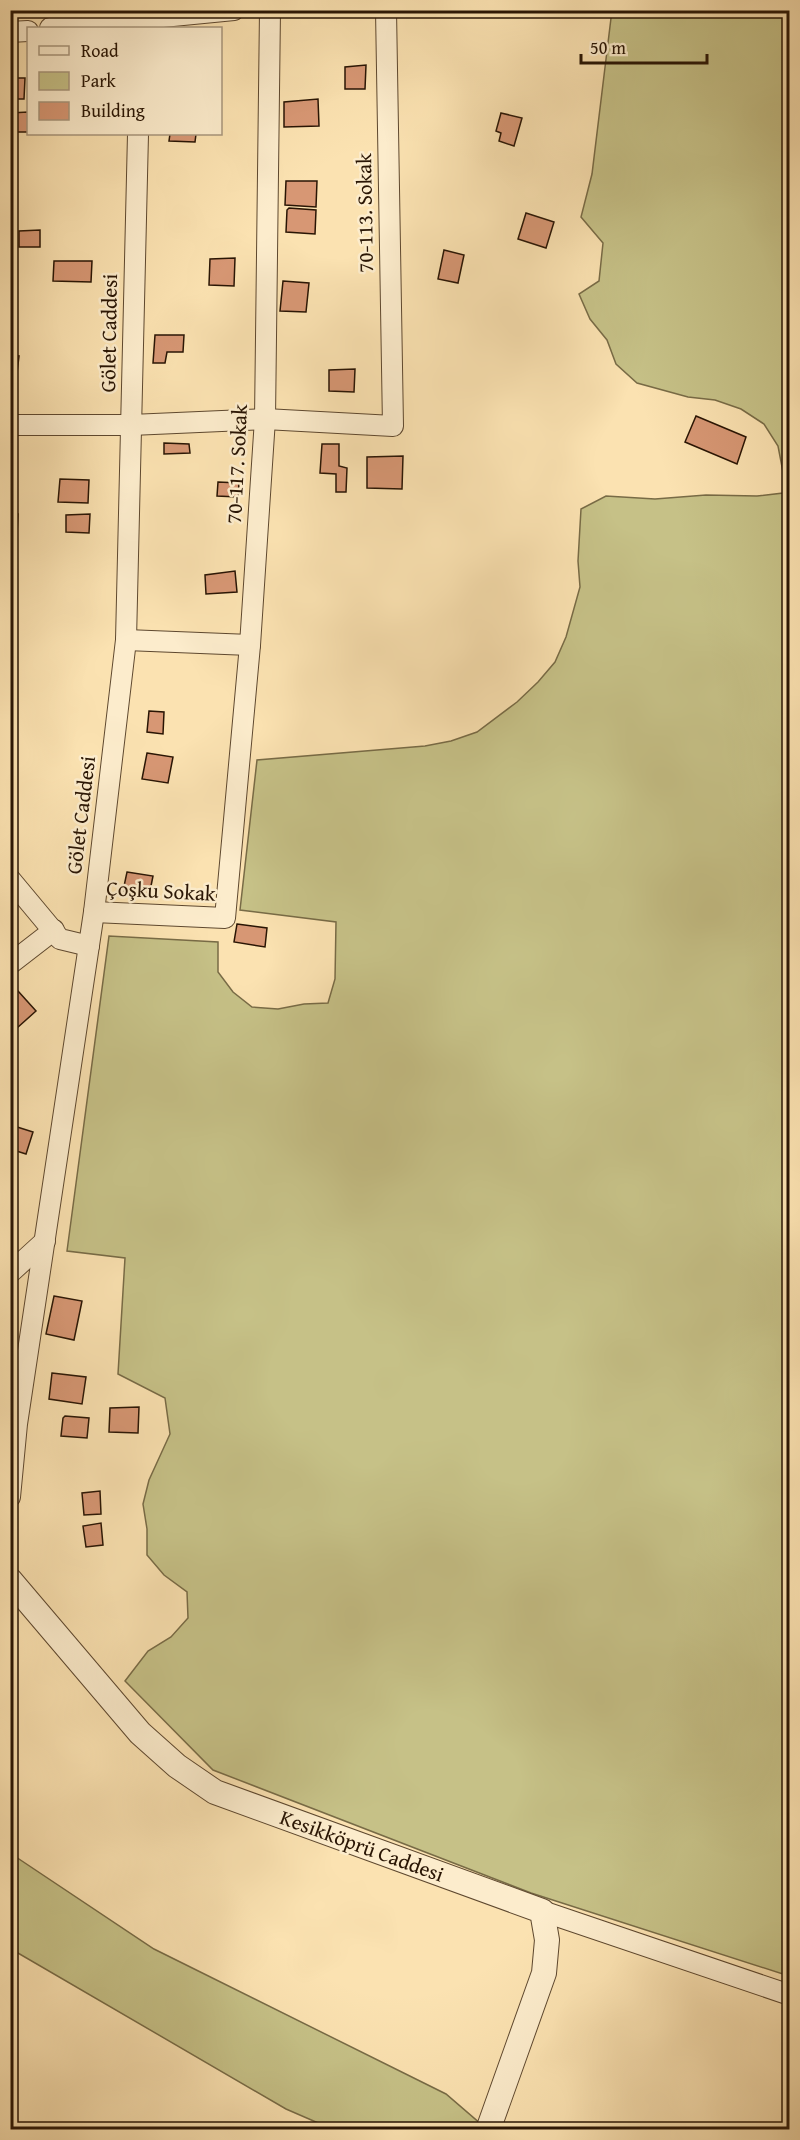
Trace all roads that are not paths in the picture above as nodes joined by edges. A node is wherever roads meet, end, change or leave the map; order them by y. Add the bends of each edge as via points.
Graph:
1 (234, 10) edge
2 (270, 10) edge
3 (386, 10) edge
4 (126, 20) edge
5 (60, 27) edge
6 (27, 31) edge
7 (10, 32) edge
8 (138, 135) edge
9 (265, 418) junction
10 (10, 425) edge
11 (131, 425) junction
12 (126, 640) junction
13 (250, 645) junction
14 (10, 879) edge
15 (94, 912) junction
16 (225, 918) joint
17 (54, 930) junction
18 (89, 946) junction
19 (10, 964) edge
20 (45, 1241) junction
21 (10, 1273) edge
22 (13, 1417) edge
23 (10, 1497) edge
24 (10, 1580) edge
25 (542, 1911) junction
26 (789, 1995) edge
27 (488, 2130) edge

1 - 4 street
2 - 9 street, 70-117. Sokak
3 - 9 street, 70-113. Sokak via 393,426
4 - 5 street
6 - 7 street
8 - 11 street, Gölet Caddesi
9 - 11 street
9 - 13 street, 70-117. Sokak
10 - 11 street
11 - 12 street, Gölet Caddesi
12 - 13 street
12 - 15 street, Gölet Caddesi
13 - 16 street, 70-117. Sokak
14 - 17 street
15 - 16 street, Çoşku Sokak
15 - 18 street, Gölet Caddesi
17 - 18 street via 60,939
17 - 19 street
18 - 20 street, Gölet Caddesi
20 - 21 street
20 - 22 street, Gölet Caddesi
22 - 23 street, Gölet Caddesi
24 - 25 street, Kesikköprü Caddesi via 140,1733 177,1766 215,1792
25 - 26 street, Kesikköprü Caddesi
25 - 27 street via 547,1940 544,1973

